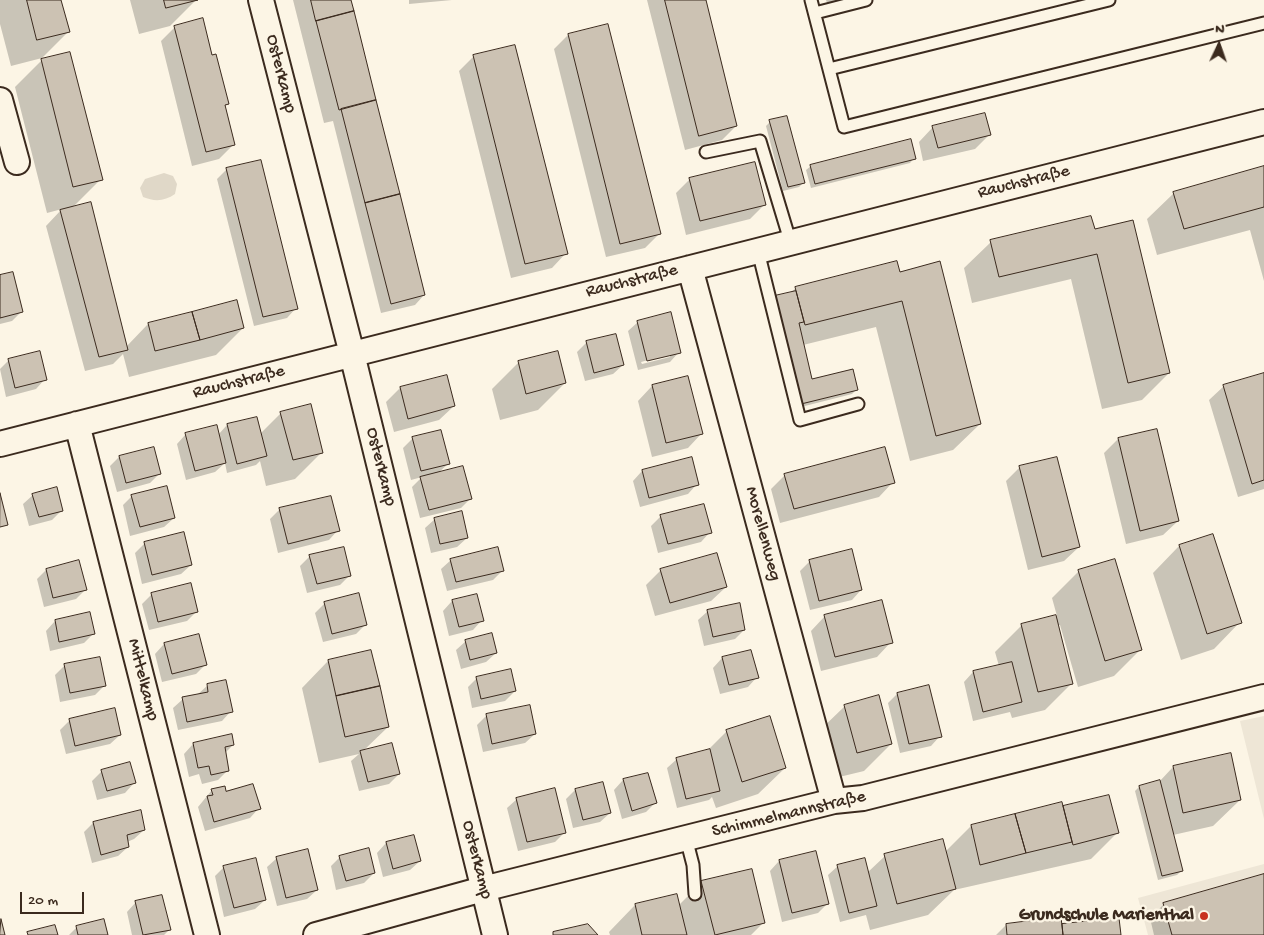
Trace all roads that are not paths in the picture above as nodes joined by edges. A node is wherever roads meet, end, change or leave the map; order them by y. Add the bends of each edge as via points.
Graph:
1 (261, 0) edge
2 (811, 0) edge
3 (866, 0) edge
4 (1109, 0) edge
5 (815, 13) junction
6 (1264, 23) edge
7 (830, 69) junction
8 (0, 100) edge
9 (1264, 122) edge
10 (706, 152) dead end
11 (17, 162) dead end
12 (791, 244) junction
13 (758, 251) junction
14 (690, 268) junction
15 (352, 354) junction
16 (858, 404) dead end
17 (77, 424) junction
18 (0, 444) edge
19 (1264, 698) edge
20 (834, 801) junction
21 (686, 838) junction
22 (483, 889) junction
23 (694, 894) dead end
24 (208, 935) edge
25 (316, 935) edge
26 (495, 935) edge

1 - 15 street, Osterkamp
2 - 5 lane
3 - 5 lane
4 - 7 lane
5 - 7 lane
6 - 7 lane via 844,127
8 - 11 street
9 - 12 street, Rauchstraße
10 - 12 lane via 760,141
12 - 13 street, Rauchstraße
13 - 14 street, Rauchstraße
13 - 16 lane via 800,420
14 - 15 street, Rauchstraße
14 - 20 street, Morellenweg
15 - 17 street, Rauchstraße
15 - 22 street, Osterkamp
17 - 18 street, Rauchstraße
17 - 24 street, Mittelkamp
19 - 20 street, Schimmelmannstraße via 863,798
20 - 21 street, Schimmelmannstraße
21 - 22 street, Schimmelmannstraße
21 - 23 lane via 693,865
22 - 25 street, Schimmelmannstraße
22 - 26 street, Osterkamp

